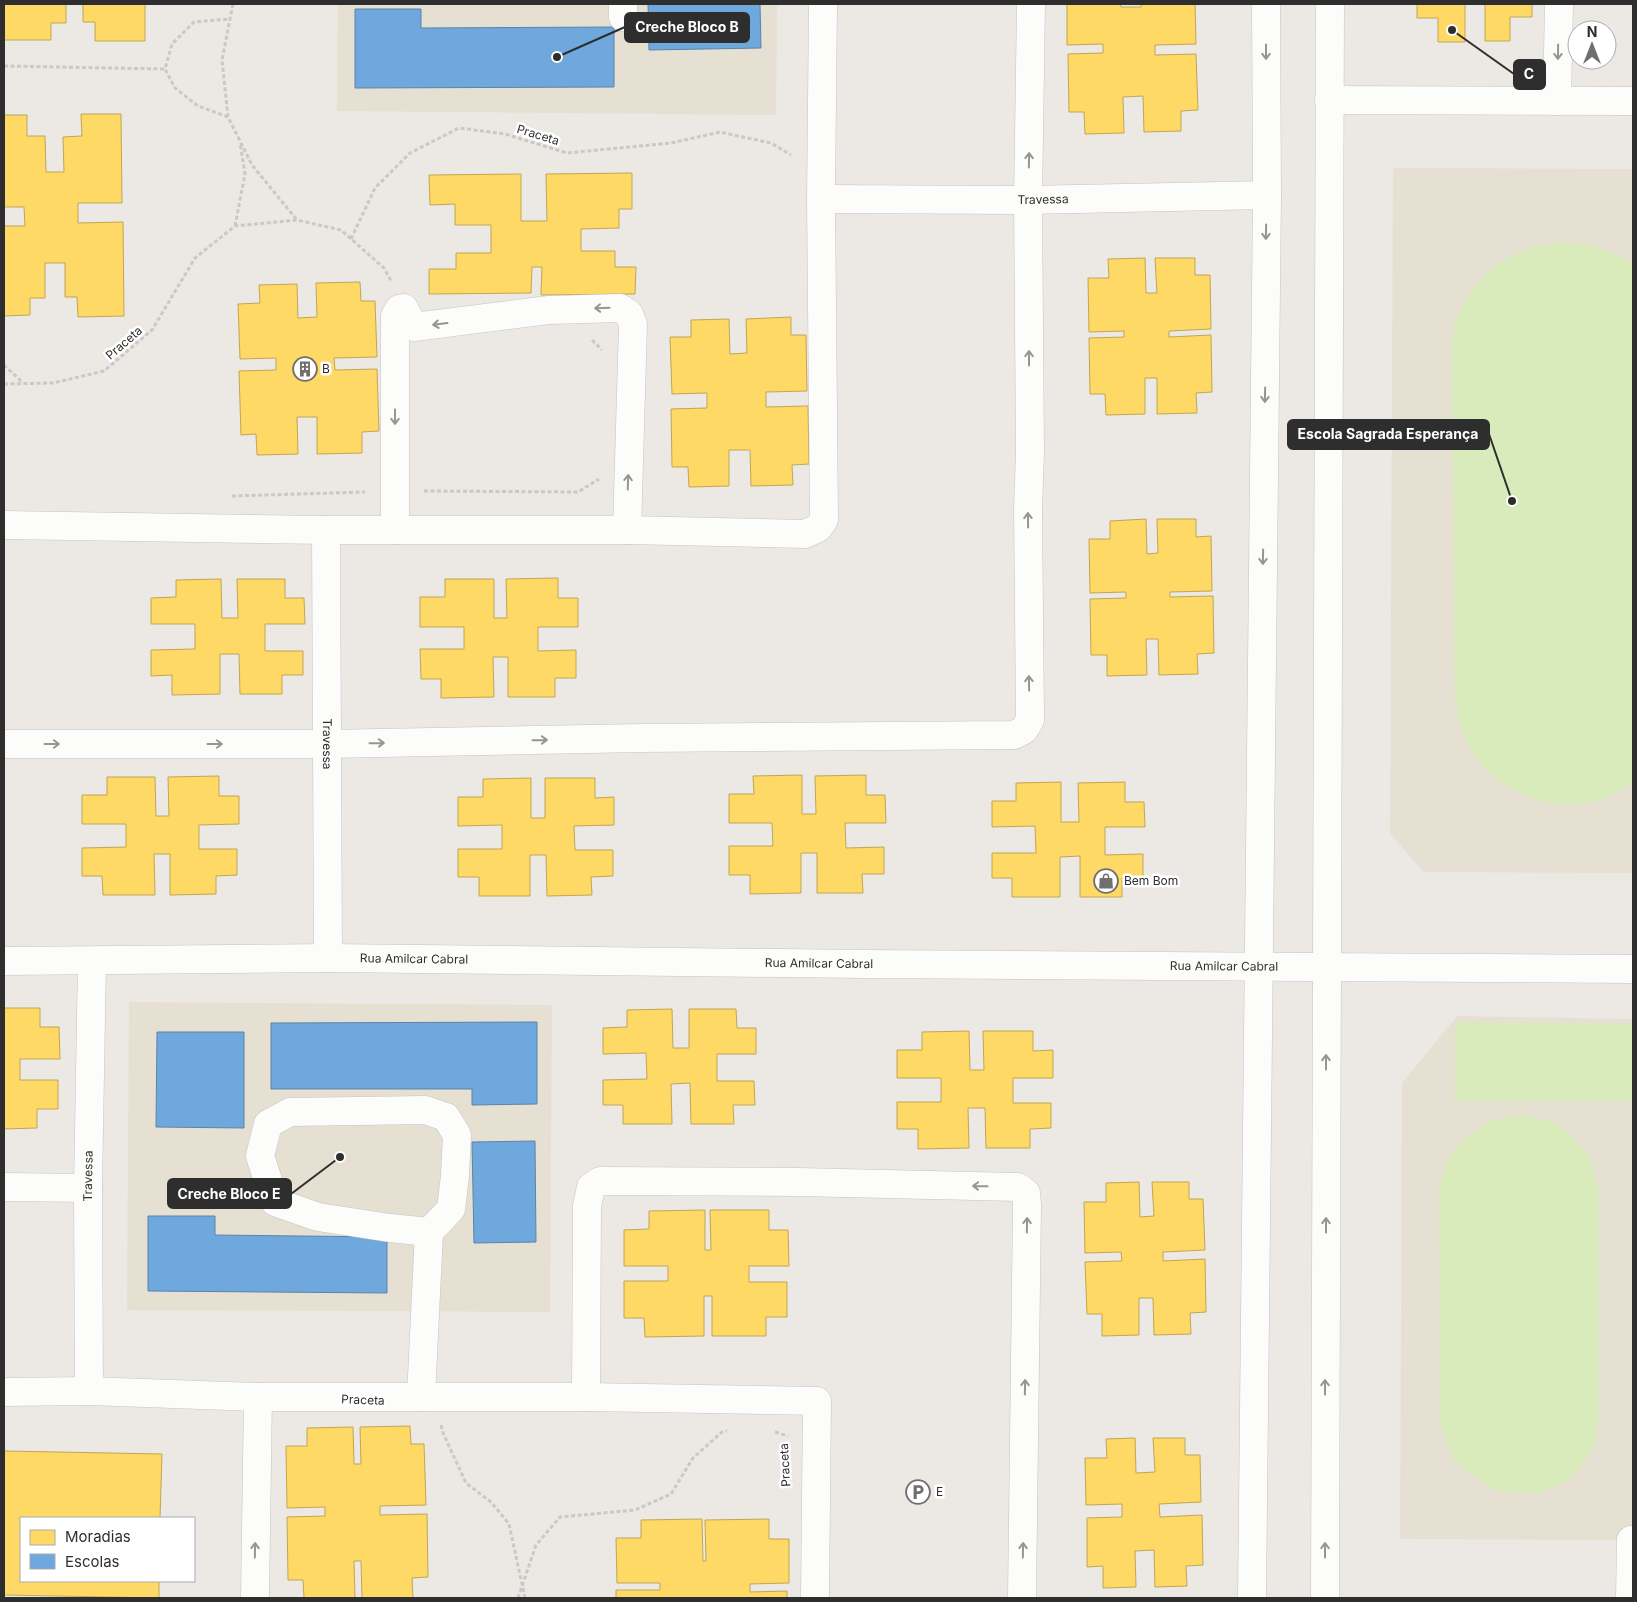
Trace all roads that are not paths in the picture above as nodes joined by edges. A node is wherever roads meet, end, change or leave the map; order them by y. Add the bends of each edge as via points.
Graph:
1 (823, 4) edge
2 (1031, 4) edge
3 (1266, 4) edge
4 (1330, 4) edge
5 (1559, 4) edge
6 (1329, 100) junction
7 (1557, 101) junction
8 (1633, 101) edge
9 (1267, 195) junction
10 (821, 199) junction
11 (1028, 200) junction
12 (4, 525) edge
13 (326, 530) junction
14 (395, 530) junction
15 (627, 530) junction
16 (4, 744) edge
17 (327, 744) junction
18 (328, 958) junction
19 (4, 960) edge
20 (92, 961) junction
21 (1259, 966) junction
22 (1326, 966) junction
23 (1633, 969) edge
24 (4, 1187) edge
25 (88, 1188) junction
26 (429, 1232) junction
27 (89, 1391) junction
28 (4, 1392) edge
29 (258, 1397) junction
30 (421, 1397) junction
31 (586, 1397) junction
32 (1631, 1540) dead end
33 (255, 1598) edge
34 (815, 1598) edge
35 (1022, 1598) edge
36 (1252, 1598) edge
37 (1325, 1598) edge
38 (1630, 1598) edge

1 - 10 street
11 -> 2 street
3 -> 9 street
4 - 6 street
5 -> 7 street
6 - 7 street
6 - 22 street
7 - 8 street
9 - 11 street, Travessa
9 -> 21 street
10 - 11 street, Travessa
10 - 15 street via 824,520 818,528 805,534
17 -> 11 street via 1014,735 1024,730 1030,720
12 - 13 street
13 - 14 street
13 - 17 street, Travessa
14 - 15 street
15 -> 14 street via 633,324 620,308 549,310 414,327 404,308 399,309 395,316
16 -> 17 street
17 - 18 street, Travessa
18 - 20 street, Rua Amilcar Cabral
18 - 21 street, Rua Amilcar Cabral
19 - 20 street, Rua Amilcar Cabral
20 - 25 street, Travessa
21 - 22 street, Rua Amilcar Cabral
21 - 36 street
22 - 23 street, Rua Amilcar Cabral
37 -> 22 street
24 - 25 street
25 - 27 street, Travessa
26 - 26 street via 318,1217 275,1202 260,1156 268,1124 290,1112 425,1110 446,1116 457,1135 451,1209
26 - 30 street
27 - 28 street
27 - 29 street
29 - 30 street
33 -> 29 street
30 - 31 street
31 - 34 street via 817,1400
35 -> 31 street via 1026,1193 1018,1187 600,1181 591,1186 587,1206
32 - 38 street

